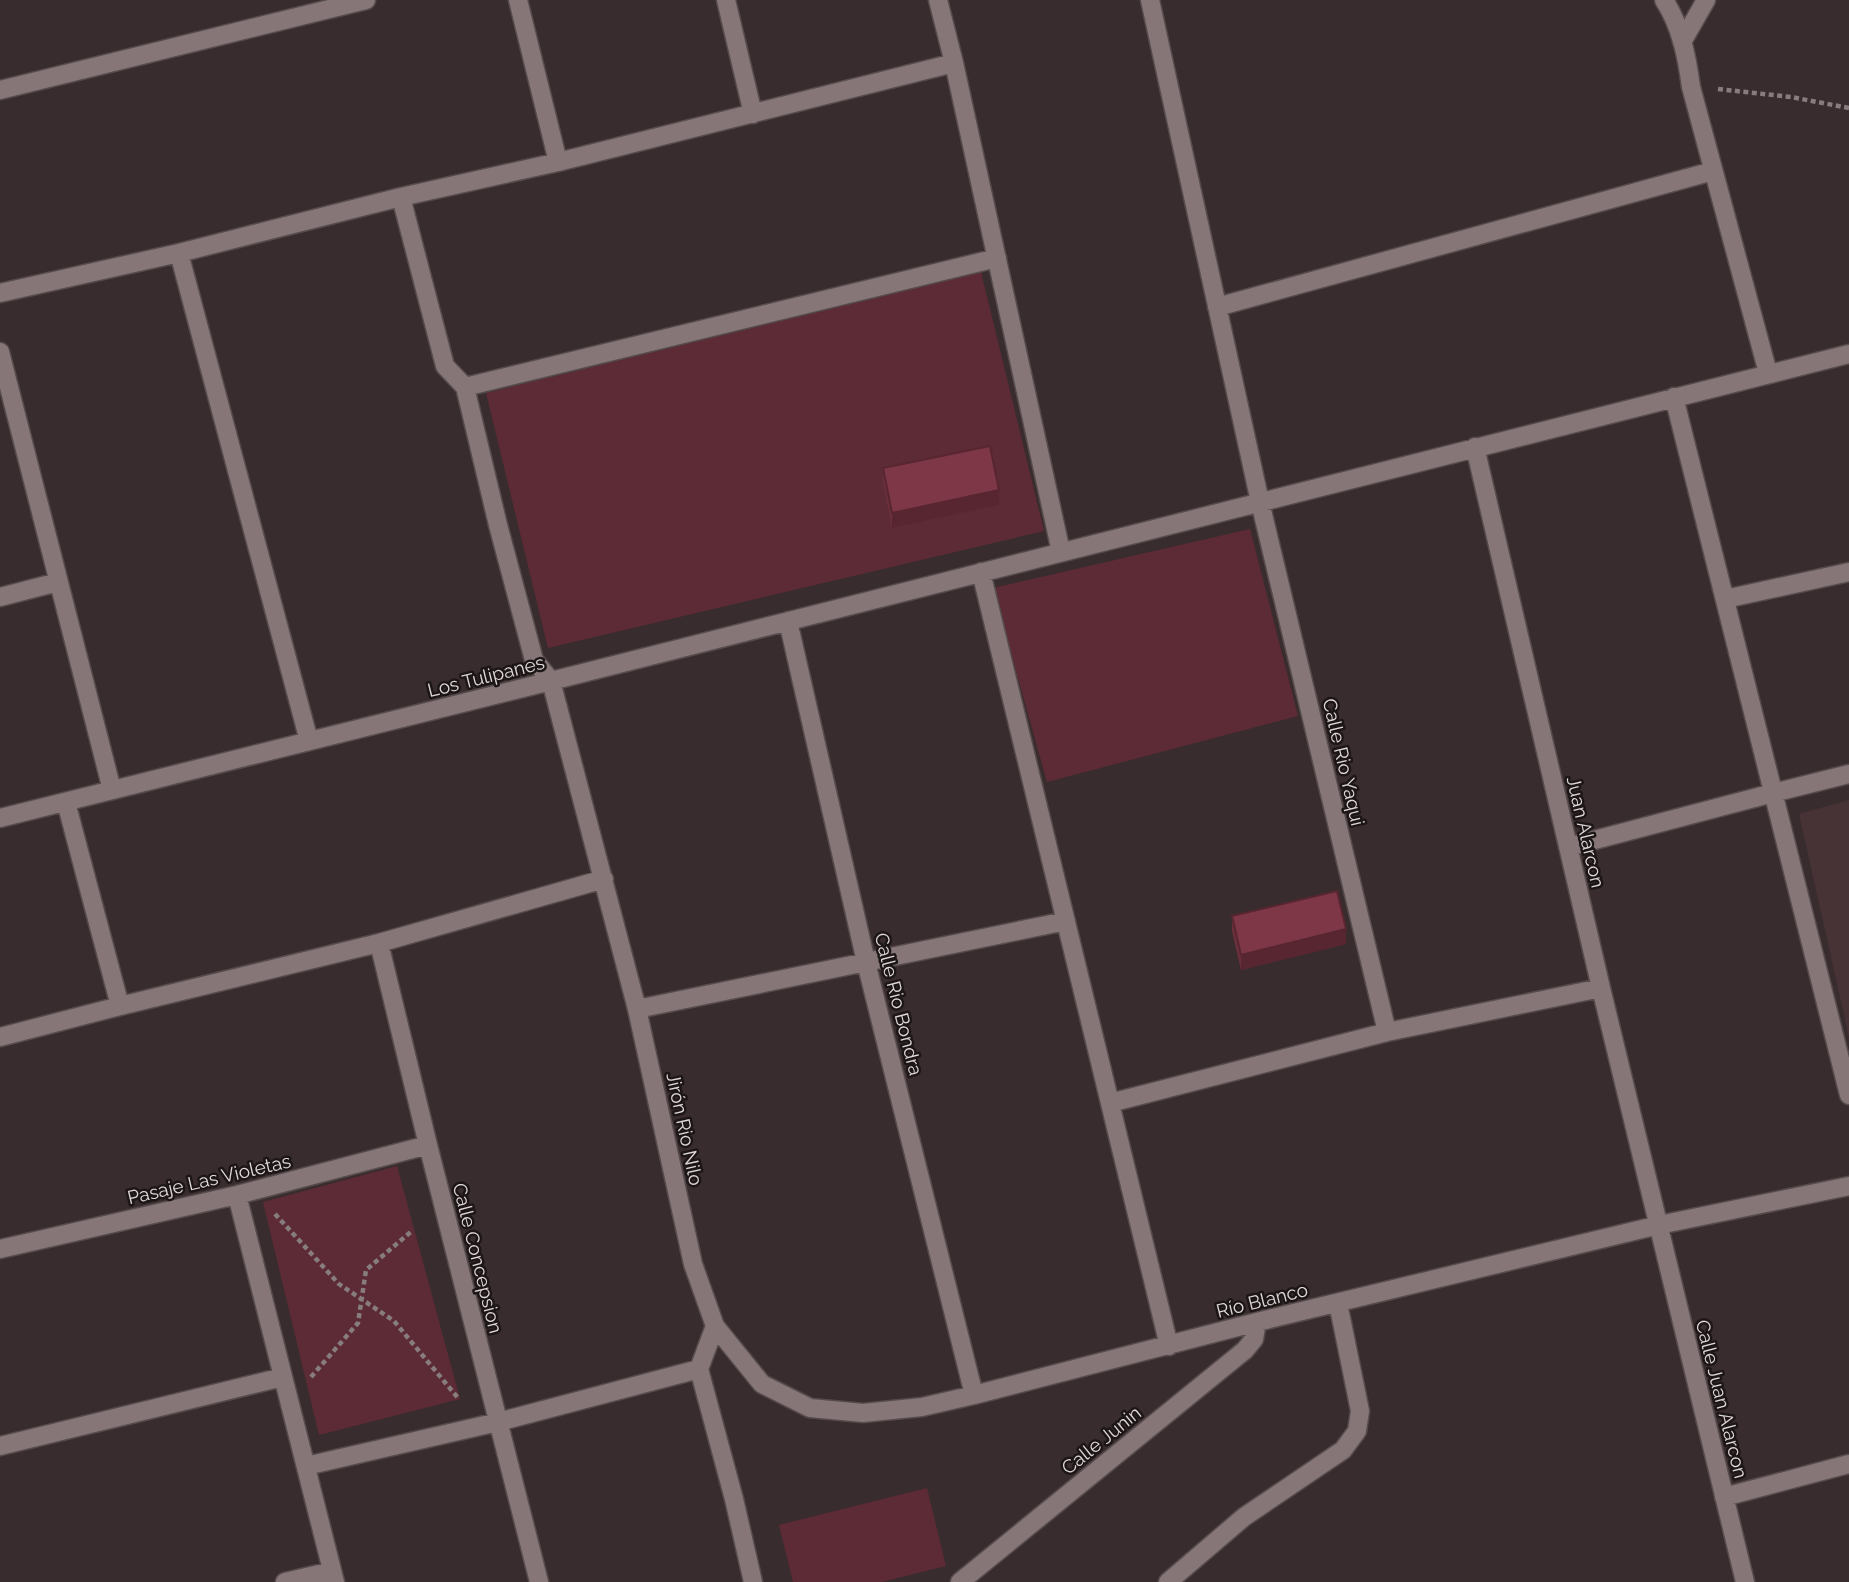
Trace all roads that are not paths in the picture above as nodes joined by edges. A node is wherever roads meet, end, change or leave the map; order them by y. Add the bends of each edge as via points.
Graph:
1 (366, 0) edge
2 (518, 0) edge
3 (726, 0) edge
4 (938, 0) edge
5 (1150, 0) edge
6 (1664, 0) edge
7 (1706, 0) edge
8 (1682, 42) junction
9 (954, 63) junction
10 (0, 90) edge
11 (753, 114) junction
12 (558, 162) junction
13 (1713, 171) junction
14 (401, 197) junction
15 (179, 253) junction
16 (997, 258) junction
17 (0, 293) edge
18 (1217, 307) junction
19 (0, 352) edge
20 (1849, 354) edge
21 (1768, 373) junction
22 (4, 382) edge
23 (465, 387) junction
24 (1674, 397) junction
25 (1475, 447) junction
26 (1260, 502) junction
27 (1061, 552) junction
28 (981, 572) junction
29 (1849, 572) edge
30 (58, 582) junction
31 (0, 597) edge
32 (1724, 599) junction
33 (788, 621) junction
34 (551, 681) junction
35 (309, 741) junction
36 (1849, 774) edge
37 (111, 790) junction
38 (1773, 793) junction
39 (66, 802) junction
40 (0, 818) edge
41 (1568, 847) junction
42 (604, 879) junction
43 (1066, 921) junction
44 (379, 943) junction
45 (866, 962) junction
46 (1601, 988) junction
47 (120, 1006) junction
48 (637, 1009) junction
49 (1387, 1032) junction
50 (0, 1037) edge
51 (1849, 1095) edge
52 (1110, 1103) junction
53 (428, 1145) junction
54 (1849, 1186) edge
55 (237, 1195) junction
56 (1658, 1225) junction
57 (0, 1249) edge
58 (1338, 1303) junction
59 (1257, 1322) junction
60 (715, 1326) junction
61 (1169, 1346) junction
62 (699, 1368) junction
63 (283, 1377) junction
64 (974, 1395) junction
65 (498, 1422) junction
66 (0, 1446) edge
67 (1849, 1464) edge
68 (306, 1466) junction
69 (1724, 1497) junction
70 (334, 1576) edge
71 (285, 1582) edge
72 (539, 1582) edge
73 (753, 1582) edge
74 (960, 1582) edge
75 (1168, 1582) edge
76 (1745, 1582) edge

1 - 10 street
2 - 12 street
3 - 11 street
4 - 9 street
5 - 18 street, Calle Rio Yaqui
6 - 8 street
7 - 8 street
8 - 13 street
9 - 11 street
9 - 16 street
11 - 12 street
12 - 14 street
13 - 18 street
13 - 21 street
14 - 15 street
14 - 23 street via 445,366
15 - 17 street
15 - 35 street
16 - 23 street
16 - 27 street
18 - 26 street, Calle Rio Yaqui
19 - 22 street
20 - 21 street, Los Tulipanes
21 - 24 street, Los Tulipanes
22 - 30 street
23 - 34 street, Jirón Rio Nilo via 534,660
24 - 25 street, Los Tulipanes
24 - 32 street
25 - 26 street, Los Tulipanes
25 - 41 street, Juan Alarcon
26 - 27 street, Los Tulipanes
26 - 49 street, Calle Rio Yaqui
27 - 28 street, Los Tulipanes
28 - 33 street, Los Tulipanes
28 - 43 street
29 - 32 street
30 - 31 street
30 - 37 street
32 - 38 street
33 - 34 street, Los Tulipanes
33 - 45 street, Calle Rio Bondra
34 - 35 street, Los Tulipanes
34 - 42 street, Jirón Rio Nilo
35 - 37 street, Los Tulipanes
36 - 38 street
37 - 39 street, Los Tulipanes
38 - 41 street
38 - 51 street
39 - 40 street, Los Tulipanes
39 - 47 street
41 - 46 street, Juan Alarcon
42 - 44 street
42 - 48 street, Jirón Rio Nilo
43 - 45 street
43 - 52 street
44 - 47 street
44 - 53 street, Calle Concepsion
45 - 48 street
45 - 64 street, Calle Rio Bondra
46 - 49 street
46 - 56 street, Juan Alarcon
47 - 50 street
48 - 60 street, Jirón Rio Nilo via 693,1264
49 - 52 street
52 - 61 street
53 - 55 street, Pasaje Las Violetas
53 - 65 street, Calle Concepsion
54 - 56 street, Río Blanco
55 - 57 street, Pasaje Las Violetas
55 - 63 street
56 - 58 street, Río Blanco
56 - 69 street, Calle Juan Alarcon
58 - 59 street, Río Blanco
58 - 75 street via 1360,1411 1357,1431 1343,1450 1244,1517
59 - 61 street, Río Blanco
59 - 74 street, Calle Junin via 1254,1339 1245,1350
60 - 62 street
60 - 64 street, Río Blanco via 762,1384 810,1408 863,1413 922,1407
61 - 64 street, Río Blanco
62 - 65 street
62 - 73 street
63 - 66 street
63 - 68 street
65 - 68 street
65 - 72 street, Calle Concepsion
67 - 69 street
68 - 70 street
69 - 76 street, Calle Juan Alarcon
70 - 71 street

